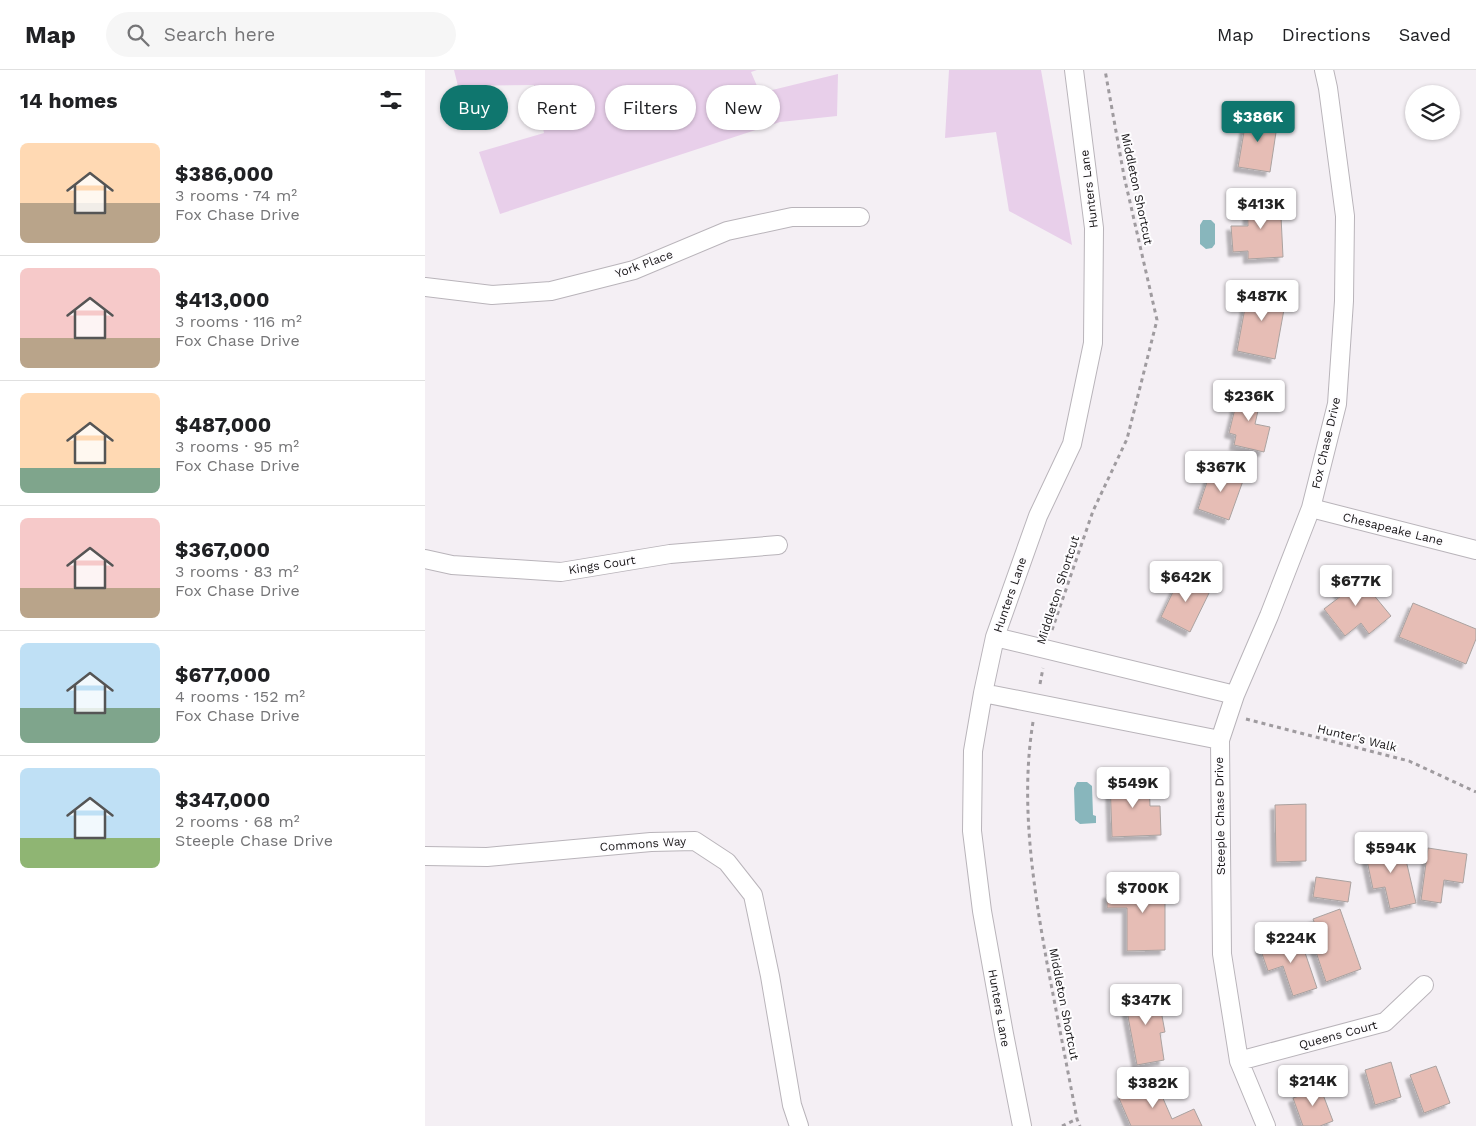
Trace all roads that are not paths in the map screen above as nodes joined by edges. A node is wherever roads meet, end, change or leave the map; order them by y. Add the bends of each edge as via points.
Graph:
1 (1074, 70) edge
2 (1325, 70) edge
3 (860, 217) dead end
4 (425, 287) edge
5 (1311, 508) junction
6 (778, 545) dead end
7 (1476, 550) edge
8 (425, 559) edge
9 (995, 637) junction
10 (983, 693) junction
11 (1235, 695) junction
12 (1220, 740) junction
13 (425, 856) edge
14 (1424, 985) dead end
15 (1239, 1061) junction
16 (1020, 1125) edge
17 (799, 1126) edge
18 (1266, 1126) edge

1 - 9 street, Hunters Lane via 1094,228 1093,343 1072,444 1038,516
2 - 5 street, Fox Chase Drive via 1345,216 1344,301 1337,404
3 - 4 street, York Place via 792,217 727,231 634,270 551,291 492,295
5 - 7 street, Chesapeake Lane
5 - 11 street, Fox Chase Drive
6 - 8 street, Kings Court via 670,554 561,572 452,565
9 - 10 street, Hunters Lane
9 - 11 street
10 - 12 street, Steeple Chase Drive
10 - 16 street, Hunters Lane via 973,750 972,832 981,911
11 - 12 street, Fox Chase Drive
12 - 15 street, Steeple Chase Drive via 1222,954
13 - 17 street, Commons Way via 487,857 695,841 727,862 753,895 792,1105
14 - 15 street, Queens Court via 1385,1022
15 - 18 street, Steeple Chase Drive

